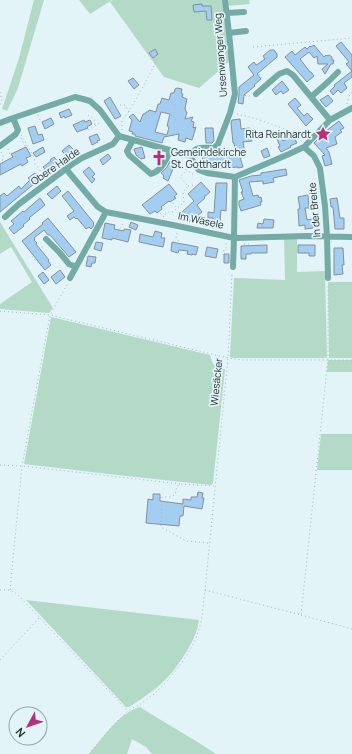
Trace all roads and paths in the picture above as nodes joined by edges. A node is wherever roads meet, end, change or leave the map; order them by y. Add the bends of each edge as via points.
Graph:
1 (225, 0) edge
2 (244, 12) dead end
3 (227, 13) junction
4 (246, 31) dead end
5 (229, 33) junction
6 (352, 38) edge
7 (253, 47) dead end
8 (158, 58) dead end
9 (338, 72) dead end
10 (259, 74) dead end
11 (262, 82) dead end
12 (0, 92) edge
13 (352, 92) edge
14 (235, 94) junction
15 (256, 94) joint
16 (311, 97) junction
17 (173, 101) dead end
18 (120, 105) dead end
19 (0, 106) edge
20 (349, 110) edge
21 (129, 112) junction
22 (229, 115) junction
23 (88, 116) dead end
24 (13, 118) junction
25 (107, 119) junction
26 (330, 120) junction
27 (0, 123) edge
28 (177, 123) dead end
29 (95, 126) junction
30 (88, 130) dead end
31 (18, 131) junction
32 (317, 133) junction
33 (120, 136) junction
34 (133, 140) junction
35 (25, 146) dead end
36 (304, 147) junction
37 (7, 148) dead end
38 (0, 149) edge
39 (170, 150) junction
40 (191, 156) junction
41 (168, 158) junction
42 (18, 160) dead end
43 (3, 166) dead end
44 (66, 169) junction
45 (186, 170) junction
46 (194, 175) dead end
47 (235, 177) junction
48 (49, 182) junction
49 (194, 185) dead end
50 (188, 186) junction
51 (184, 202) junction
52 (173, 203) dead end
53 (187, 205) dead end
54 (177, 208) junction
55 (106, 212) junction
56 (160, 213) dead end
57 (127, 216) junction
58 (163, 216) junction
59 (4, 217) dead end
60 (169, 224) junction
61 (177, 233) dead end
62 (117, 236) dead end
63 (327, 236) junction
64 (352, 237) edge
65 (234, 238) junction
66 (48, 240) joint
67 (179, 241) dead end
68 (226, 243) dead end
69 (223, 255) dead end
70 (41, 266) dead end
71 (76, 267) junction
72 (233, 267) joint
73 (70, 278) joint
74 (328, 278) joint
75 (0, 311) edge
76 (50, 315) junction
77 (228, 358) junction
78 (328, 359) junction
79 (352, 360) edge
80 (0, 465) edge
81 (22, 466) junction
82 (181, 484) junction
83 (215, 486) junction
84 (209, 543) junction
85 (0, 590) edge
86 (10, 590) junction
87 (205, 590) junction
88 (301, 615) junction
89 (39, 617) junction
90 (352, 629) edge
91 (0, 660) edge
92 (128, 711) junction
93 (89, 754) edge

1 - 3 street, Ursenwanger Weg
2 - 3 street
3 - 5 street, Ursenwanger Weg
4 - 5 street
5 - 14 street, Ursenwanger Weg
6 - 7 path
8 - 21 path
9 - 16 street
10 - 11 path via 264,80
12 - 19 path
13 - 20 path via 347,101
14 - 15 path
14 - 22 street, Ursenwanger Weg
15 - 16 street via 279,74 287,72 293,75
16 - 26 street
17 - 28 path via 176,108 173,118
18 - 21 path via 125,105
20 - 26 street
21 - 33 path via 122,120
22 - 32 path via 238,113 294,132
22 - 40 street, Ursenwanger Weg via 218,144 214,148 197,148
23 - 29 path via 94,120
24 - 25 street via 75,97 90,101
24 - 27 street
24 - 31 street
25 - 29 path
25 - 33 street
26 - 32 street
29 - 30 path
31 - 35 path
31 - 38 street
31 - 48 path via 34,157 34,164
32 - 36 street
33 - 34 street
33 - 44 street, Obere Halde via 112,144 82,158
34 - 39 street
34 - 41 street via 127,151 128,155 151,174
36 - 47 street
36 - 63 street, In der Breite via 314,156 320,168
37 - 42 path
38 - 43 path via 4,156
39 - 40 street
39 - 41 street
40 - 47 street via 199,170
41 - 45 path
44 - 48 street, Obere Halde
44 - 55 street via 98,207
45 - 46 path
45 - 50 path via 180,177
47 - 65 street
48 - 59 street, Obere Halde
49 - 50 path
50 - 51 path via 183,192
51 - 53 path
51 - 54 path
52 - 54 path
54 - 58 path
55 - 57 street, Im Wäsele
55 - 71 street
56 - 58 path
57 - 60 street, Im Wäsele
57 - 62 path
58 - 60 path
60 - 65 street, Im Wäsele
61 - 67 path via 176,238
63 - 64 street, Im Wäsele
63 - 65 street, Im Wäsele
63 - 74 street, In der Breite
65 - 72 street
66 - 70 path via 31,255
66 - 71 street via 69,264
68 - 69 path
71 - 73 street
72 - 77 path, Wiesäcker
73 - 76 path
74 - 78 path
75 - 76 path
76 - 77 path
76 - 81 path
77 - 78 path
77 - 83 path, Wiesäcker
78 - 79 path
78 - 88 path
80 - 81 path
81 - 82 path
81 - 86 path
82 - 83 path
82 - 84 path via 177,486 175,495 162,497 161,527 186,541
83 - 84 path, Wiesäcker
84 - 87 path, Wiesäcker
85 - 86 path
86 - 89 path
87 - 88 path
87 - 92 path, Wiesäcker via 199,631 193,644 177,668 155,693
88 - 90 path
89 - 91 path
89 - 92 path
92 - 93 path, Wiesäcker

